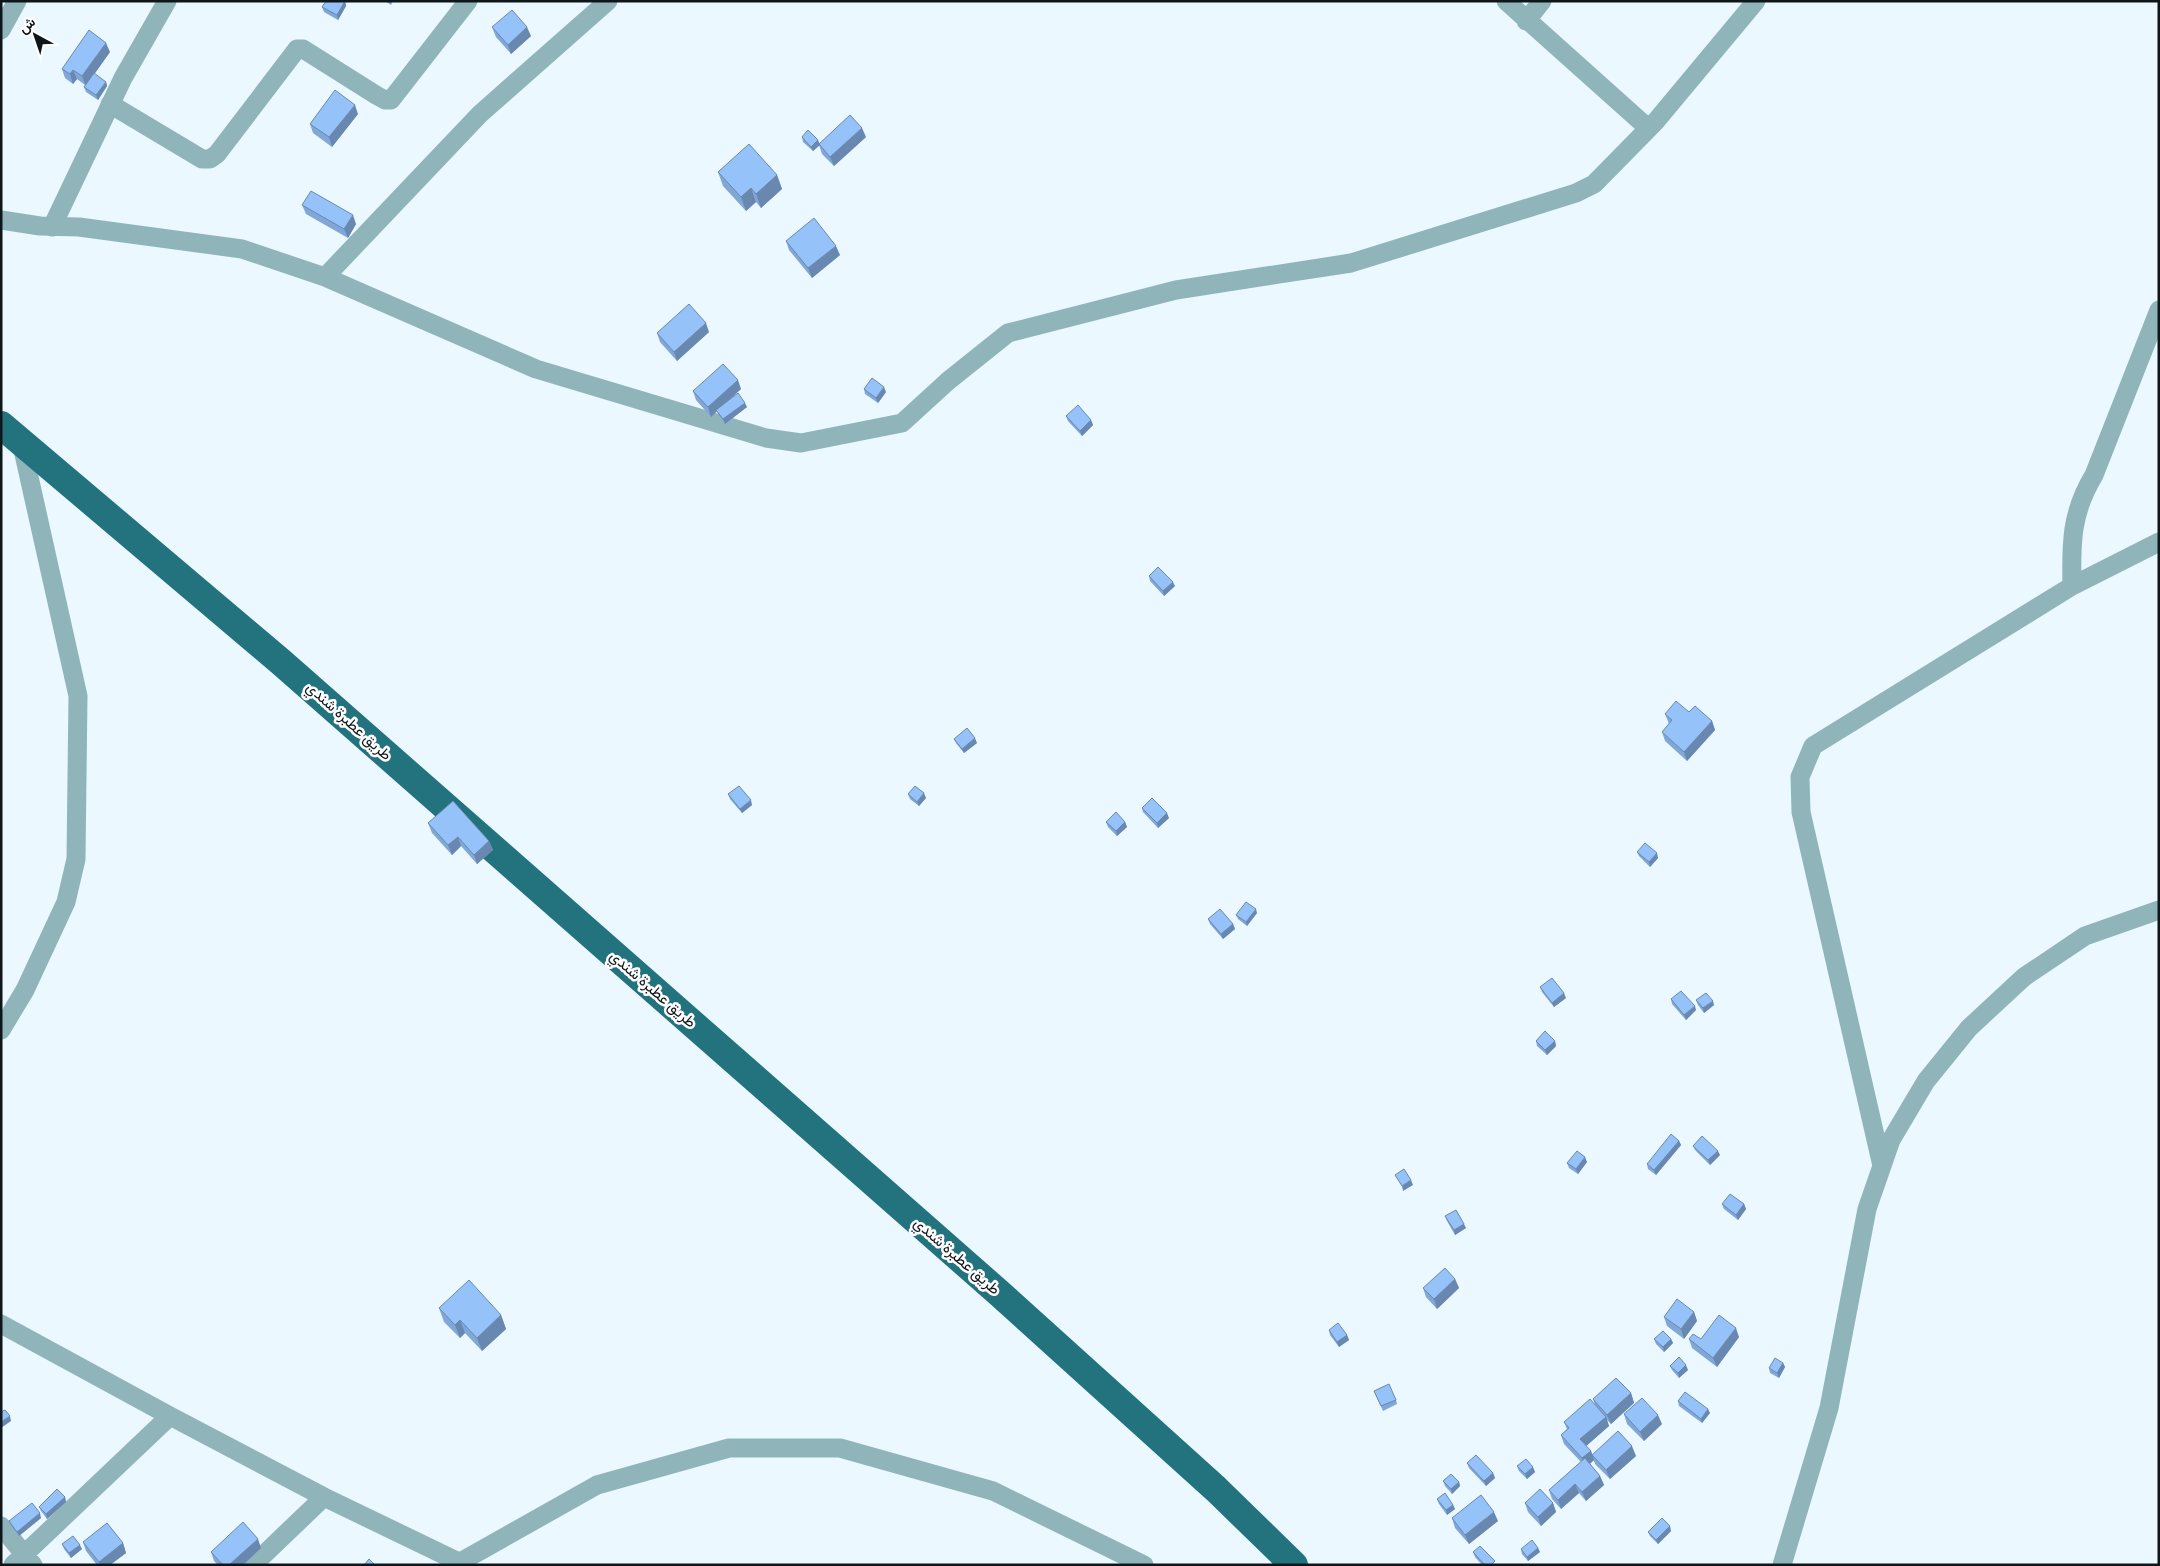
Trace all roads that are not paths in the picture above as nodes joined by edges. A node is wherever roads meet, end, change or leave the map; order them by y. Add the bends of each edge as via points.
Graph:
1 (16, 1) edge
2 (167, 1) edge
3 (468, 1) edge
4 (608, 1) edge
5 (1506, 1) edge
6 (1542, 1) edge
7 (1756, 1) edge
8 (1526, 21) junction
9 (1, 30) edge
10 (110, 104) junction
11 (1648, 128) junction
12 (1, 220) edge
13 (52, 227) junction
14 (325, 277) junction
15 (2159, 310) edge
16 (11, 433) edge
17 (2159, 542) edge
18 (2072, 586) junction
19 (2159, 910) edge
20 (1, 1030) edge
21 (1882, 1166) junction
22 (1, 1324) edge
23 (170, 1416) junction
24 (324, 1497) junction
25 (1, 1526) edge
26 (23, 1561) edge
27 (459, 1563) edge
28 (254, 1565) edge
29 (1144, 1565) edge
30 (1294, 1565) edge
31 (1782, 1565) edge

1 - 9 street
2 - 10 street
3 - 10 street via 391,100 385,100 303,49 297,49 210,159 202,159
4 - 14 street via 480,114
5 - 8 street
6 - 8 street
7 - 11 street
8 - 11 street
10 - 13 street
11 - 14 street via 1594,184 1576,193 1351,263 1176,290 1008,333 902,423 801,443 766,438 536,369
12 - 13 street
13 - 14 street via 80,227 242,249
15 - 18 street via 2094,475 2081,497 2071,549
16 - 20 street via 78,696 76,859 66,902 25,990
16 - 30 highway, طريق عطبرة شندي via 282,662 984,1280 1216,1489
17 - 18 street
18 - 21 street via 1814,746 1800,777 1801,812
19 - 21 street via 2085,936 2024,977 1969,1028 1926,1081 1891,1140
21 - 31 street via 1867,1209 1829,1408
22 - 23 street
23 - 24 street
23 - 26 street
24 - 27 street
24 - 28 street
25 - 26 street
27 - 29 street via 597,1485 729,1448 840,1448 993,1491

